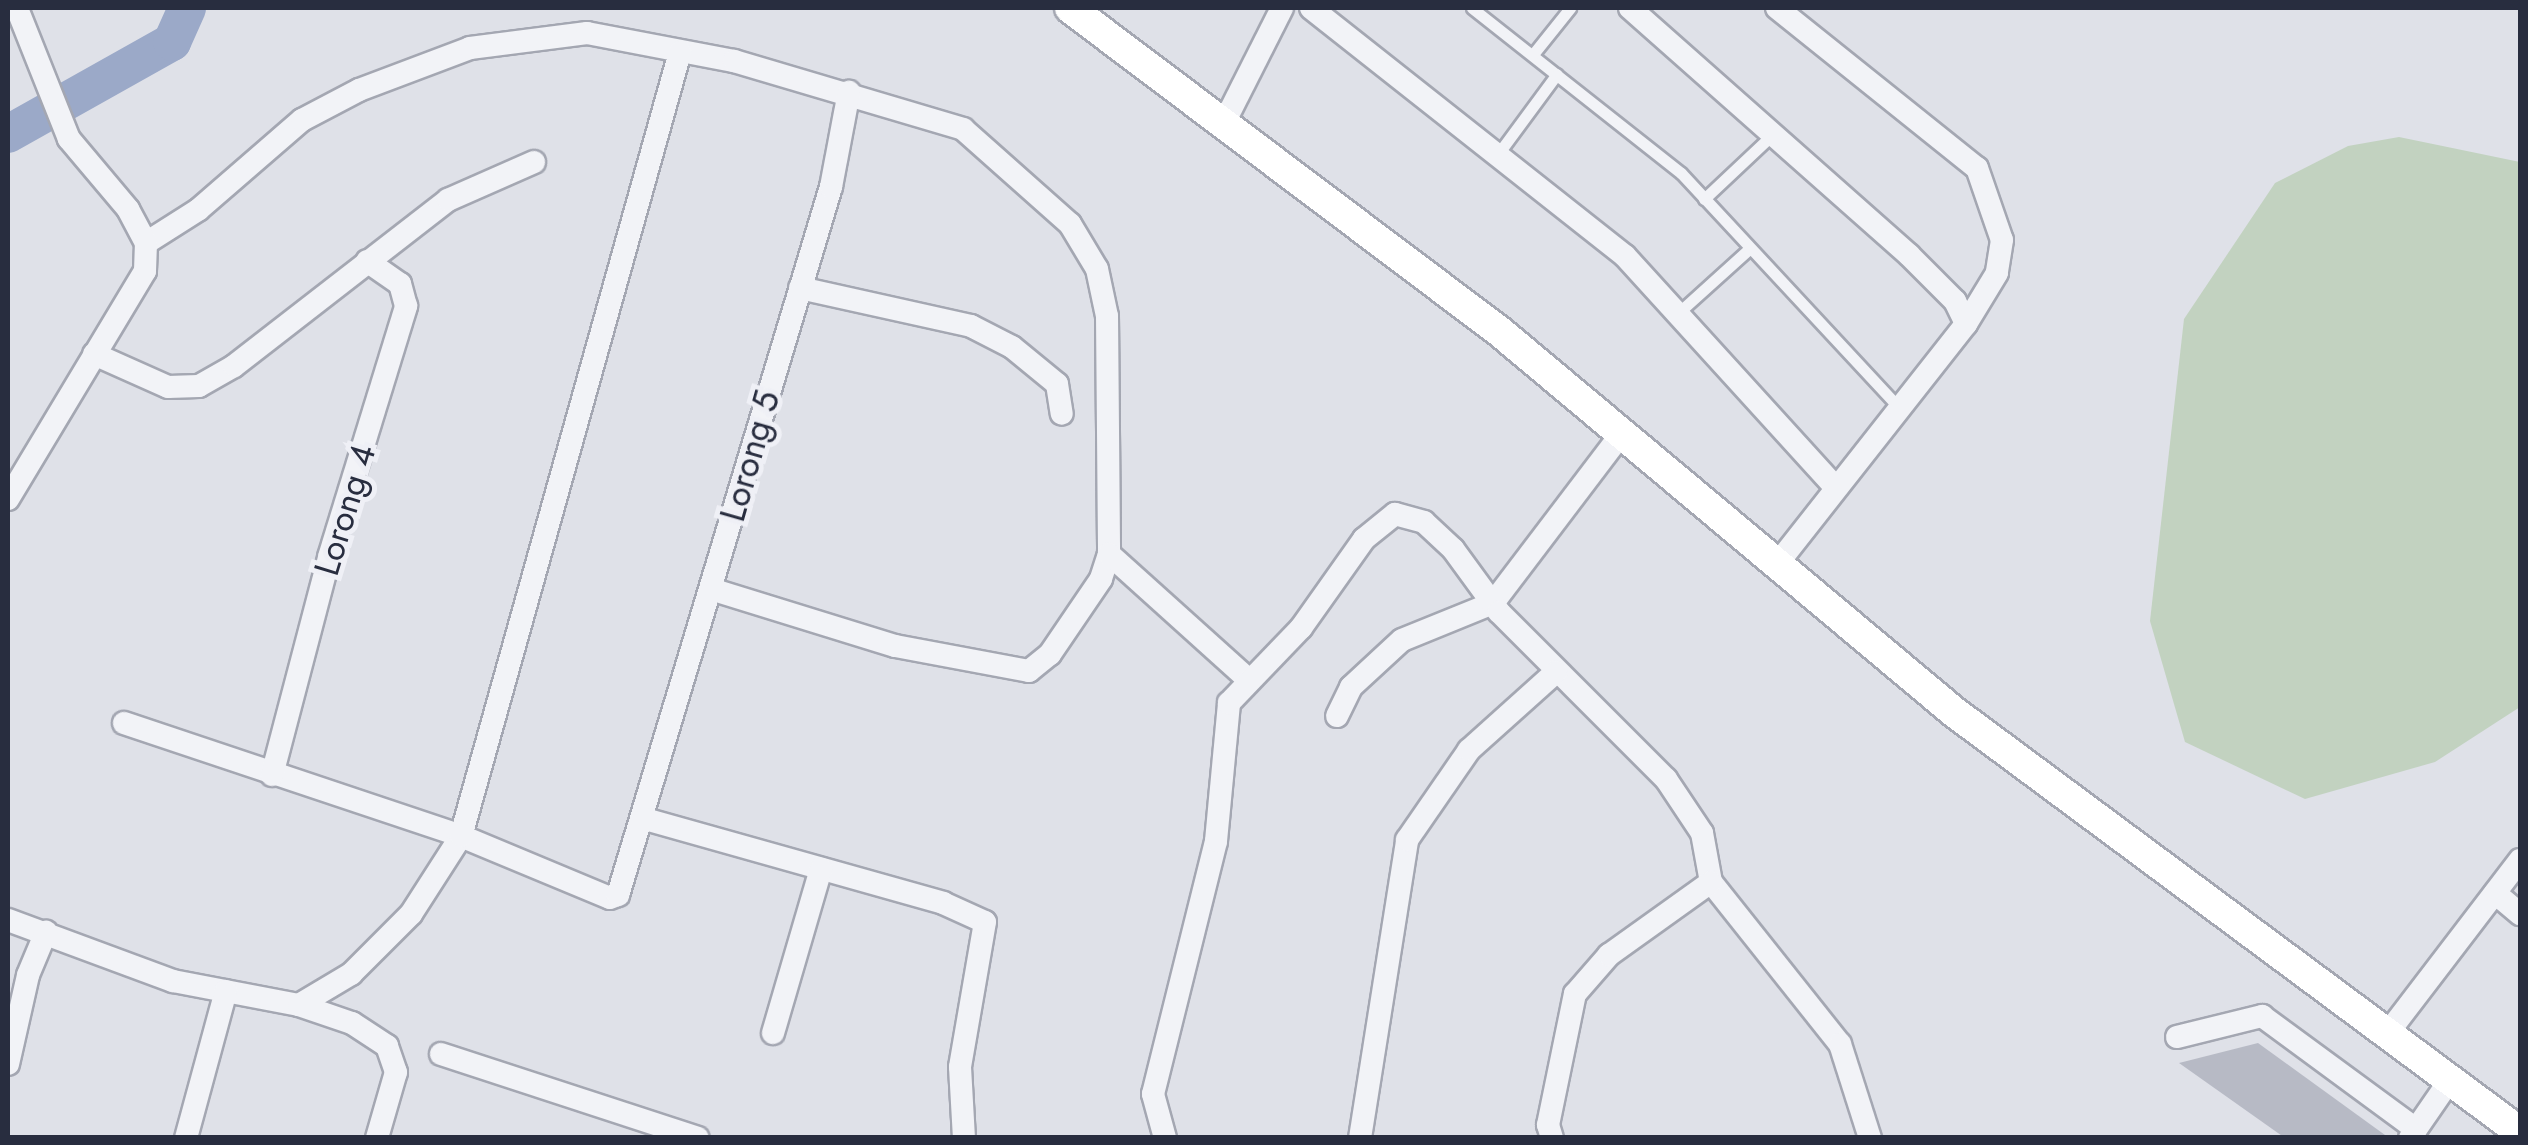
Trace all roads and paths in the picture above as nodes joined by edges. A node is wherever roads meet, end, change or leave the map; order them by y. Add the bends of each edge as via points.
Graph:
1 (17, 8) edge
2 (1070, 8) edge
3 (1282, 8) edge
4 (1311, 8) edge
5 (1472, 8) edge
6 (1570, 8) edge
7 (1630, 8) edge
8 (1777, 8) edge
9 (680, 52) junction
10 (1534, 53) junction
11 (1557, 74) junction
12 (849, 92) junction
13 (1226, 119) junction
14 (1776, 132) junction
15 (1498, 154) junction
16 (534, 162) dead end
17 (1704, 199) junction
18 (146, 243) junction
19 (1750, 248) junction
20 (367, 261) junction
21 (800, 288) junction
22 (1677, 314) junction
23 (1966, 324) junction
24 (94, 354) junction
25 (1900, 408) junction
26 (1062, 414) dead end
27 (1622, 434) junction
28 (1835, 487) junction
29 (8, 500) edge
30 (1110, 554) junction
31 (1779, 562) junction
32 (711, 589) junction
33 (1493, 603) junction
34 (1556, 672) junction
35 (1248, 679) junction
36 (1337, 716) dead end
37 (124, 723) dead end
38 (272, 776) junction
39 (645, 819) junction
40 (461, 836) junction
41 (2520, 860) edge
42 (821, 869) junction
43 (1712, 882) junction
44 (2495, 893) junction
45 (2520, 914) edge
46 (8, 920) edge
47 (46, 932) junction
48 (226, 991) junction
49 (300, 1005) junction
50 (773, 1033) dead end
51 (2387, 1034) junction
52 (2177, 1037) dead end
53 (441, 1054) dead end
54 (8, 1064) edge
55 (2448, 1083) junction
56 (2520, 1132) edge
57 (2413, 1133) edge
58 (1864, 1136) edge
59 (186, 1138) edge
60 (377, 1138) edge
61 (698, 1138) edge
62 (964, 1138) edge
63 (1165, 1138) edge
64 (1360, 1138) edge
65 (1552, 1138) edge

1 - 18 street via 69,139 128,209
2 - 13 street
3 - 13 street
4 - 15 street
5 - 10 lane
6 - 10 lane
7 - 14 street
8 - 23 street via 1977,168 2002,240 1997,273
9 - 12 street
9 - 18 street via 587,33 470,48 358,90 302,120 198,210
9 - 40 street
10 - 11 lane
11 - 15 lane
11 - 17 lane
12 - 21 street, Lorong 5 via 831,187
12 - 30 street via 963,129 1070,224 1097,269 1107,316
13 - 27 street
14 - 17 lane
14 - 23 street via 1954,300
15 - 22 street via 1625,256
16 - 20 street via 448,200
17 - 19 lane
18 - 24 street via 145,271
19 - 22 lane
19 - 25 lane
20 - 24 street via 199,386 168,388
20 - 38 street, Lorong 4 via 400,284 406,306 329,557
21 - 26 street via 971,326 1057,384
21 - 32 street, Lorong 5
22 - 28 street
23 - 25 street
24 - 29 street
25 - 28 street
27 - 31 street
27 - 33 street
28 - 31 street
30 - 32 street via 1101,579 1050,654 1029,671 895,646
30 - 35 street
31 - 51 street via 1954,712
32 - 39 street, Lorong 5
33 - 34 street
33 - 35 street via 1424,522 1396,514 1364,539 1301,628
33 - 36 street via 1402,640 1351,687
34 - 43 street via 1666,779 1702,832
34 - 64 street via 1469,750 1407,840
35 - 63 street via 1228,703 1216,841 1153,1094
37 - 38 street
38 - 40 street
39 - 40 street, Lorong 5 via 623,891 610,898
39 - 42 street
40 - 49 street via 411,914 351,974
41 - 44 street
42 - 50 street
42 - 62 street via 943,903 985,922 960,1068
43 - 58 street via 1840,1044
43 - 65 street via 1609,955 1574,994 1548,1125
44 - 45 street
44 - 51 street
46 - 47 street
47 - 48 street via 173,981
47 - 54 street via 28,974
48 - 49 street
48 - 59 street
49 - 60 street via 352,1023 387,1046 396,1072
51 - 55 street
52 - 57 street via 2262,1016
53 - 61 street
55 - 56 street
55 - 57 street

